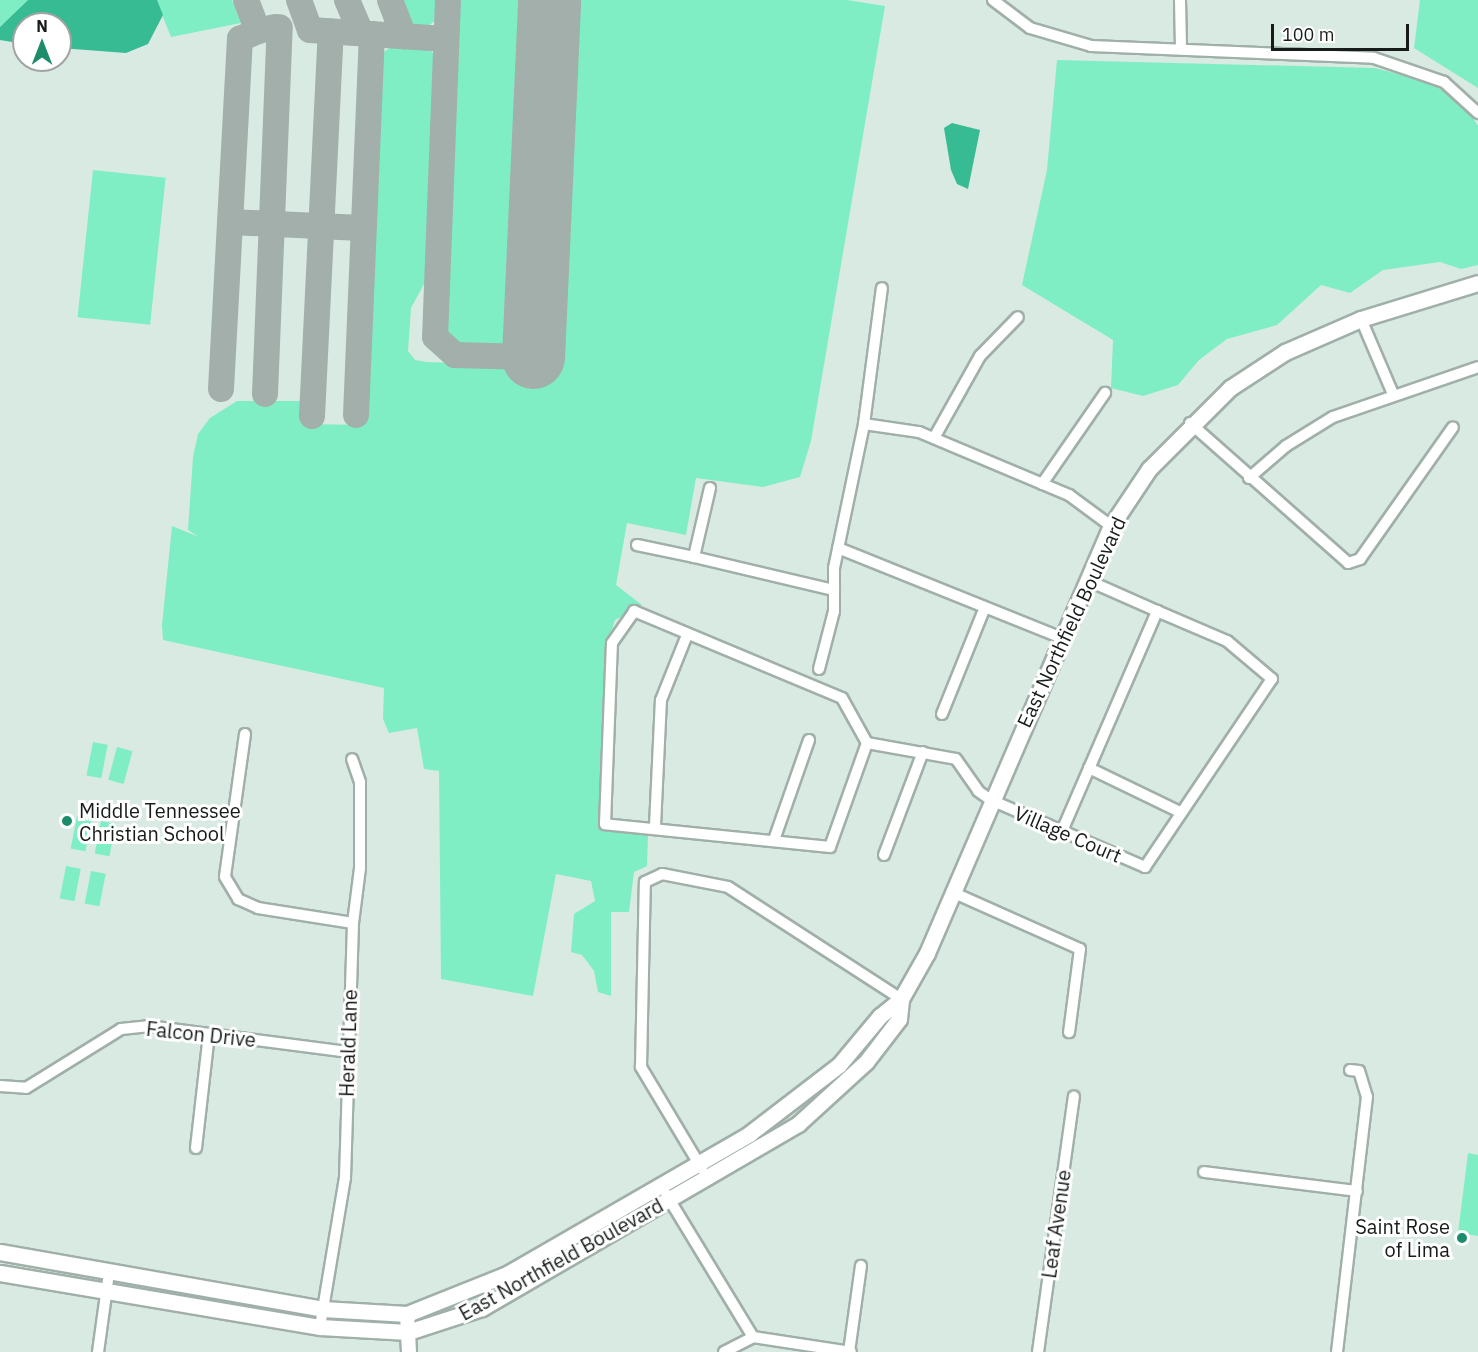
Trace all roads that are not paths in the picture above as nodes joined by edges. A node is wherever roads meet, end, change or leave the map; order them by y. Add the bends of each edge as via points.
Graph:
1 (993, 0) edge
2 (1180, 0) edge
3 (1180, 48) junction
4 (1478, 113) edge
5 (1478, 283) edge
6 (882, 288) dead end
7 (1018, 316) dead end
8 (1361, 319) junction
9 (1478, 367) edge
10 (1105, 393) dead end
11 (1393, 394) junction
12 (1190, 423) junction
13 (864, 424) junction
14 (1453, 427) dead end
15 (934, 438) junction
16 (1249, 478) junction
17 (1042, 484) junction
18 (710, 488) dead end
19 (1111, 526) junction
20 (637, 545) dead end
21 (838, 548) junction
22 (694, 557) junction
23 (1087, 580) junction
24 (834, 590) junction
25 (985, 607) junction
26 (1156, 611) junction
27 (687, 635) junction
28 (1062, 638) junction
29 (819, 669) dead end
30 (942, 714) dead end
31 (245, 734) dead end
32 (809, 740) dead end
33 (867, 743) junction
34 (923, 752) junction
35 (352, 759) dead end
36 (1089, 768) junction
37 (991, 800) junction
38 (1180, 812) junction
39 (655, 826) junction
40 (1062, 831) junction
41 (774, 840) junction
42 (884, 855) dead end
43 (952, 892) junction
44 (353, 923) junction
45 (901, 999) junction
46 (1069, 1032) dead end
47 (209, 1034) junction
48 (347, 1052) junction
49 (1350, 1070) dead end
50 (0, 1086) edge
51 (1074, 1096) dead end
52 (196, 1148) dead end
53 (698, 1162) junction
54 (1204, 1172) dead end
55 (707, 1177) junction
56 (660, 1185) junction
57 (1356, 1191) junction
58 (669, 1199) junction
59 (0, 1252) edge
60 (861, 1266) dead end
61 (0, 1273) edge
62 (109, 1273) junction
63 (106, 1291) junction
64 (323, 1309) junction
65 (407, 1314) junction
66 (320, 1327) junction
67 (408, 1332) junction
68 (753, 1337) junction
69 (98, 1352) edge
70 (409, 1352) edge
71 (724, 1352) edge
72 (850, 1352) edge
73 (1038, 1352) edge
74 (1337, 1352) edge

1 - 3 street via 1030,28 1091,46
2 - 3 street
3 - 4 street via 1374,57 1444,82
5 - 8 main road, East Northfield Boulevard
6 - 13 street
7 - 15 street via 980,356
8 - 11 street
8 - 12 main road, East Northfield Boulevard via 1285,352
9 - 11 street
10 - 17 street
11 - 16 street via 1333,417 1286,446
12 - 16 street
12 - 19 main road, East Northfield Boulevard via 1149,469
13 - 15 street
13 - 21 street
14 - 16 street via 1360,559 1348,563
15 - 17 street
17 - 19 street via 1069,495
18 - 22 street
19 - 23 main road, East Northfield Boulevard
20 - 22 street
21 - 24 street
21 - 25 street
22 - 24 street
23 - 26 street
23 - 28 main road, East Northfield Boulevard
24 - 29 street
25 - 28 street
25 - 30 street
26 - 36 street
26 - 38 street via 1227,641 1272,679
27 - 33 street via 842,698
27 - 39 street via 662,700
27 - 39 street via 634,611 612,644 605,824
28 - 37 main road, East Northfield Boulevard
31 - 44 street via 225,877 238,899 258,908
32 - 41 street
33 - 34 street
33 - 41 street via 830,847
34 - 37 street via 956,759 978,791
34 - 42 street
35 - 44 street, Herald Lane via 360,782 360,868
36 - 38 street
36 - 40 street
37 - 40 street, Village Court
37 - 43 main road, East Northfield Boulevard
38 - 40 street, Village Court via 1145,867
39 - 41 street
43 - 45 main road, East Northfield Boulevard
43 - 46 street via 1080,949
44 - 48 street, Herald Lane
45 - 53 main road, East Northfield Boulevard via 797,1101
45 - 53 street via 728,887 662,874 645,882 641,1067
45 - 55 main road, East Northfield Boulevard via 899,1018 832,1096 798,1124
47 - 48 street, Falcon Drive
47 - 50 street, Falcon Drive via 148,1026 122,1029 26,1088
47 - 52 street
48 - 64 street, Herald Lane via 345,1178
49 - 57 street via 1359,1071 1367,1097
51 - 73 street, Leaf Avenue
53 - 55 street
53 - 56 main road, East Northfield Boulevard
54 - 57 street
55 - 58 main road, East Northfield Boulevard
56 - 58 street
56 - 65 main road, East Northfield Boulevard via 507,1274
57 - 74 street
58 - 67 main road, East Northfield Boulevard via 482,1308
58 - 68 street
59 - 62 main road, East Northfield Boulevard
60 - 72 street
61 - 63 main road, East Northfield Boulevard
62 - 63 street
62 - 64 main road, East Northfield Boulevard
63 - 66 main road, East Northfield Boulevard
63 - 69 street
64 - 65 main road, East Northfield Boulevard
64 - 66 street, Herald Lane
65 - 67 street
66 - 67 main road, East Northfield Boulevard
67 - 70 street
68 - 71 street
68 - 72 street

